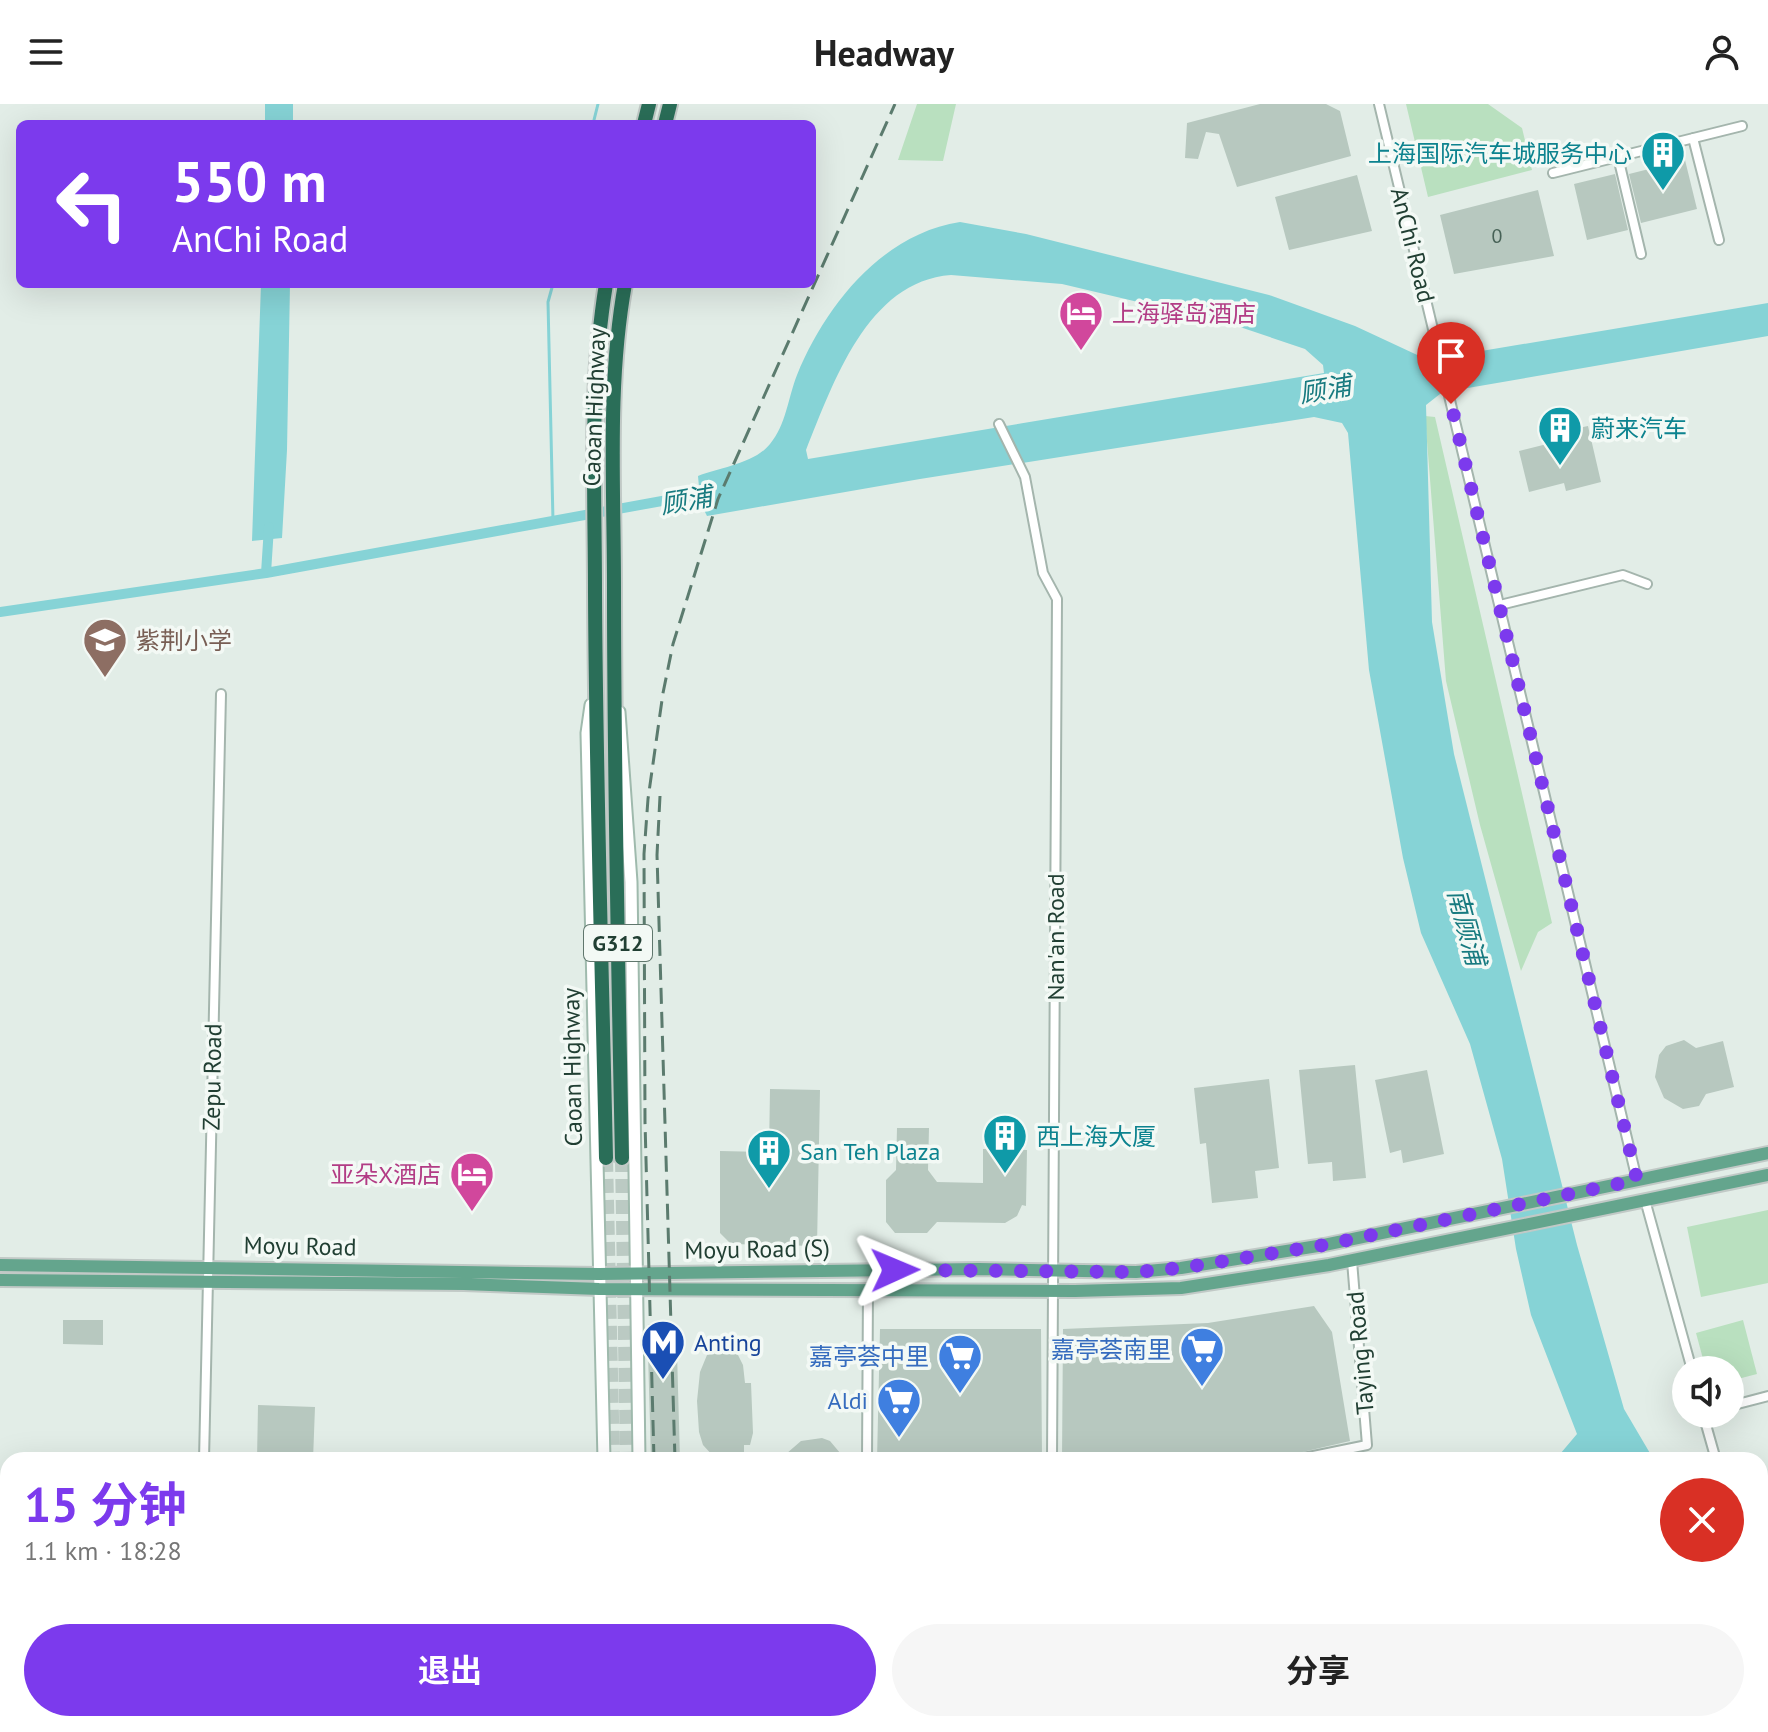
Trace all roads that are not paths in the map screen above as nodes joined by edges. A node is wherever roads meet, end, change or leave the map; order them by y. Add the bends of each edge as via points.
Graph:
1 (1379, 104) edge
2 (1742, 126) dead end
3 (1693, 138) junction
4 (1618, 157) junction
5 (1553, 173) dead end
6 (1719, 240) dead end
7 (1641, 254) dead end
8 (606, 288) edge
9 (624, 288) edge
10 (999, 424) dead end
11 (1647, 584) dead end
12 (1500, 605) junction
13 (595, 674) junction
14 (614, 676) junction
15 (221, 694) dead end
16 (1768, 1153) edge
17 (1768, 1175) edge
18 (1637, 1180) junction
19 (1645, 1200) junction
20 (1352, 1261) junction
21 (0, 1265) edge
22 (208, 1267) junction
23 (637, 1272) junction
24 (1053, 1272) junction
25 (599, 1274) junction
26 (0, 1280) edge
27 (207, 1281) junction
28 (637, 1288) junction
29 (599, 1289) junction
30 (868, 1289) junction
31 (1053, 1290) junction
32 (1688, 1356) edge
33 (1768, 1396) edge
34 (1744, 1402) edge
35 (1707, 1428) edge
36 (204, 1452) edge
37 (604, 1452) edge
38 (639, 1452) edge
39 (867, 1452) edge
40 (1052, 1452) edge
41 (1333, 1452) edge
42 (1714, 1452) edge

1 - 12 street, AnChi Road
2 - 3 street
3 - 4 street
3 - 6 street
4 - 5 street
4 - 7 street
8 - 13 highway, Caoan Highway / G312 via 594,385
9 - 14 highway, Caoan Highway / G312 via 614,389
10 - 24 street, Nan'an Road via 1021,465 1043,573 1057,599
11 - 12 street via 1623,575
12 - 18 street, AnChi Road
13 - 14 highway, Caoan Highway / G312 via 614,1158
13 - 25 main road, Caoan Highway via 587,733
14 - 23 main road, Caoan Highway via 623,735 631,882
15 - 22 street, Zepu Road
16 - 18 main road, Moyu Road (S)
17 - 19 main road, Moyu Road (S)
18 - 24 main road, Moyu Road (S) via 1309,1248 1181,1268
19 - 20 main road, Moyu Road (S)
19 - 32 street
20 - 31 main road, Moyu Road (S) via 1181,1288
20 - 41 street, Taying Road via 1367,1445
21 - 22 main road, Moyu Road
22 - 25 main road, Moyu Road
22 - 27 street, Zepu Road
23 - 24 main road, Moyu Road (S)
23 - 25 main road, Moyu Road (S)
23 - 28 main road, Caoan Highway
24 - 31 street, Nan'an Road
25 - 29 main road, Caoan Highway
26 - 27 main road, Moyu Road
27 - 29 main road, Moyu Road
27 - 36 street, Zepu Road
28 - 29 main road, Moyu Road (S)
28 - 30 main road, Moyu Road (S)
28 - 38 main road, Caoan Highway
29 - 37 main road, Caoan Highway
30 - 31 main road, Moyu Road (S)
30 - 39 street
31 - 40 street, Nan'an Road
33 - 34 street
35 - 42 street

